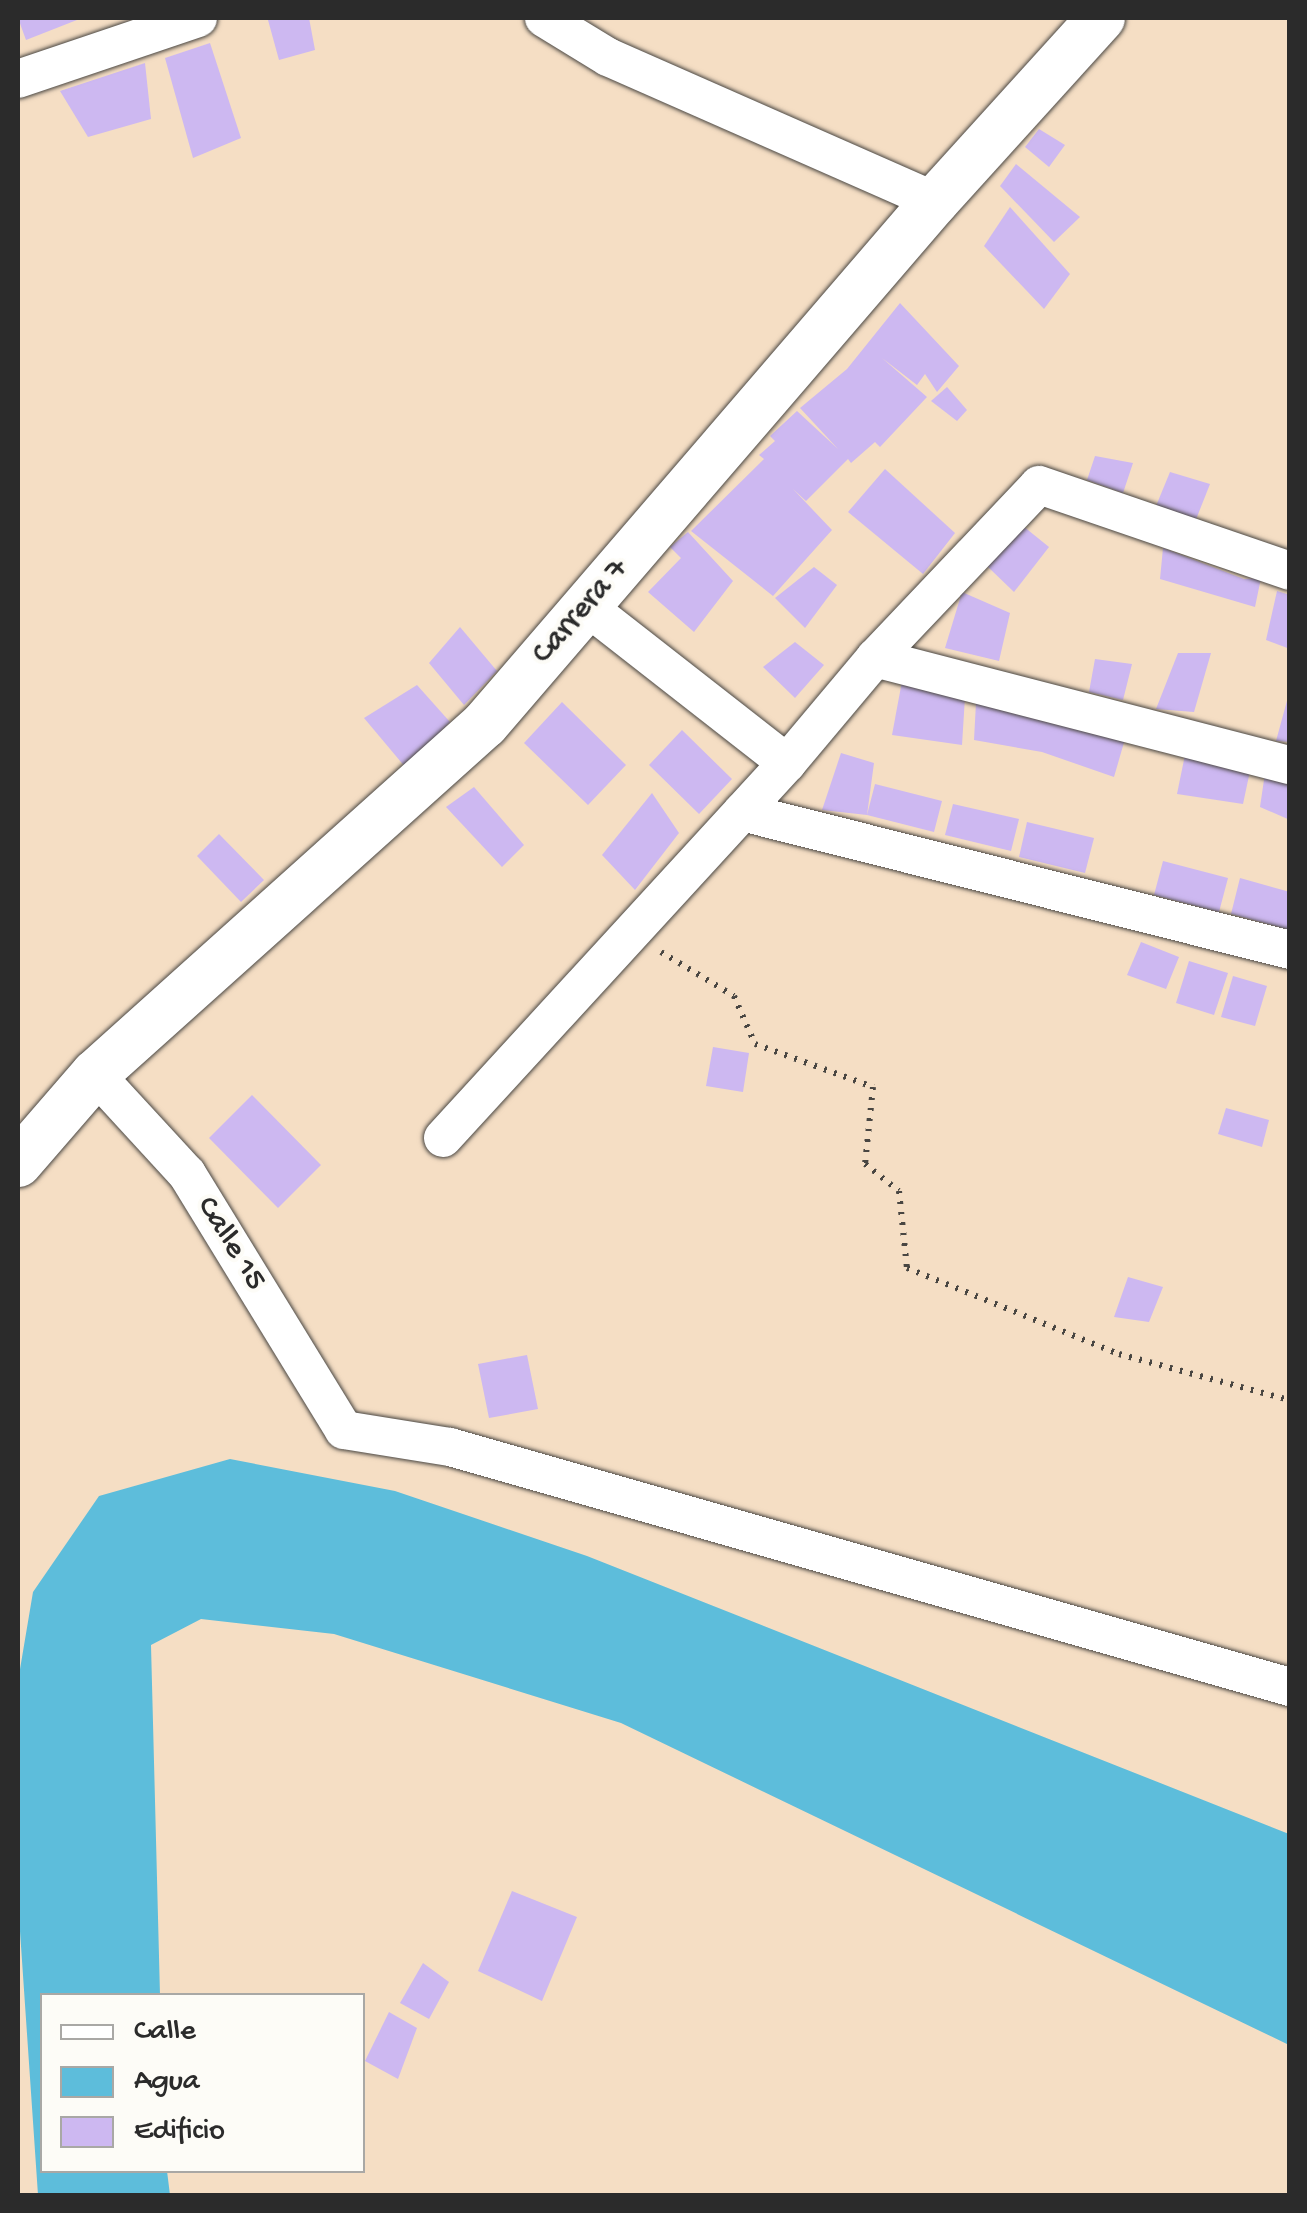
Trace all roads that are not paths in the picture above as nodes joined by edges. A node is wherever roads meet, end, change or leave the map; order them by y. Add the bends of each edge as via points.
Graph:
1 (198, 18) edge
2 (544, 18) edge
3 (1101, 18) edge
4 (18, 79) edge
5 (936, 200) junction
6 (1290, 571) edge
7 (586, 606) junction
8 (876, 658) junction
9 (788, 763) junction
10 (1290, 764) edge
11 (742, 812) junction
12 (1290, 950) edge
13 (95, 1074) junction
14 (443, 1138) dead end
15 (18, 1163) edge
16 (1290, 1687) edge

1 - 4 street
2 - 5 street via 608,57
3 - 5 street, Carrera 7
5 - 7 street, Carrera 7
6 - 8 street via 1039,485
7 - 9 street
7 - 13 street, Carrera 7 via 484,724
8 - 9 street
8 - 10 street
9 - 11 street
11 - 12 street
11 - 14 street
13 - 15 street, Carrera 7
13 - 16 street, Calle 15 via 187,1174 344,1430 450,1448

